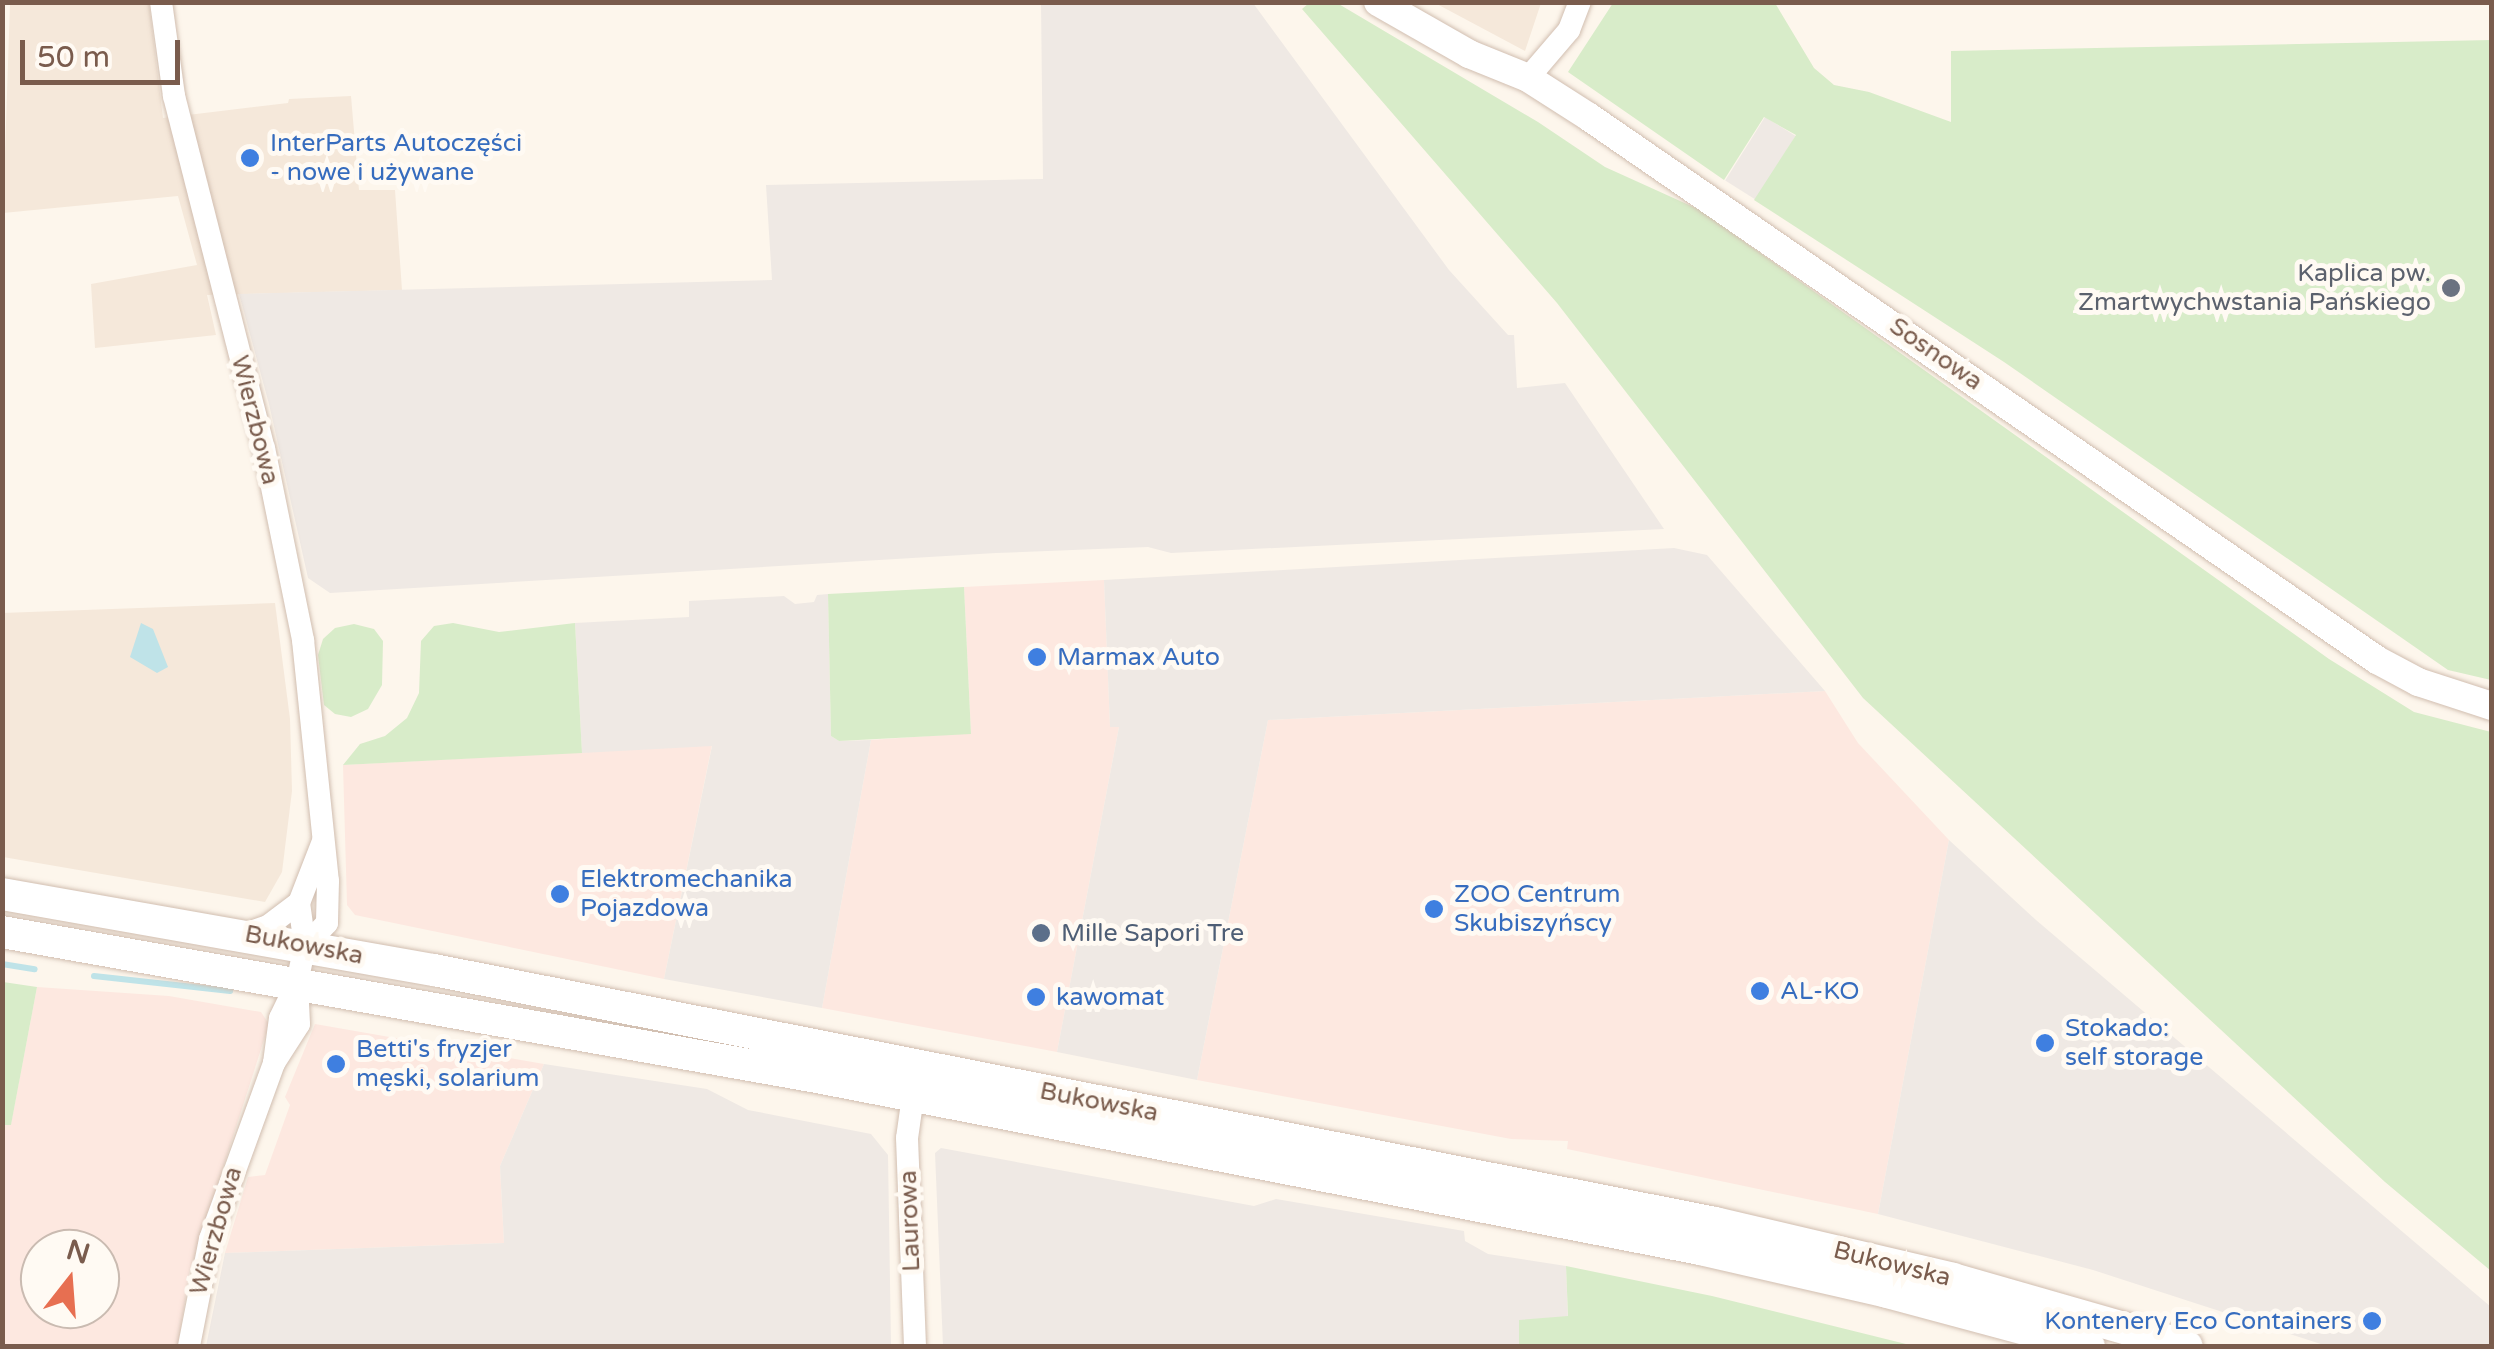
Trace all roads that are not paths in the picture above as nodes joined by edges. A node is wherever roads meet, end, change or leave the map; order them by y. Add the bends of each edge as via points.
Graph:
1 (162, 2) edge
2 (1378, 2) edge
3 (1580, 2) edge
4 (1528, 78) junction
5 (2492, 706) edge
6 (322, 841) junction
7 (2, 894) edge
8 (299, 903) junction
9 (2, 932) edge
10 (245, 934) junction
11 (305, 946) junction
12 (298, 983) junction
13 (913, 1096) junction
14 (189, 1346) edge
15 (914, 1346) edge
16 (2089, 1346) edge
17 (2187, 1346) edge

1 - 6 street, Wierzbowa via 174,96 294,585 318,753
2 - 4 street, Sosnowa via 1460,50
3 - 4 street via 1569,30
4 - 5 street, Sosnowa via 2378,660 2418,682
6 - 8 street, Wierzbowa
6 - 11 street, Wierzbowa via 327,923
7 - 10 main road, Bukowska
8 - 10 street
8 - 11 street, Wierzbowa
9 - 12 main road, Bukowska
10 - 11 main road, Bukowska
11 - 12 street, Wierzbowa
11 - 17 main road, Bukowska via 1715,1223 1953,1279
12 - 13 main road, Bukowska
12 - 14 street, Wierzbowa via 300,1024 274,1063 215,1223
13 - 15 street, Laurowa via 907,1138
13 - 16 main road, Bukowska via 1700,1249

